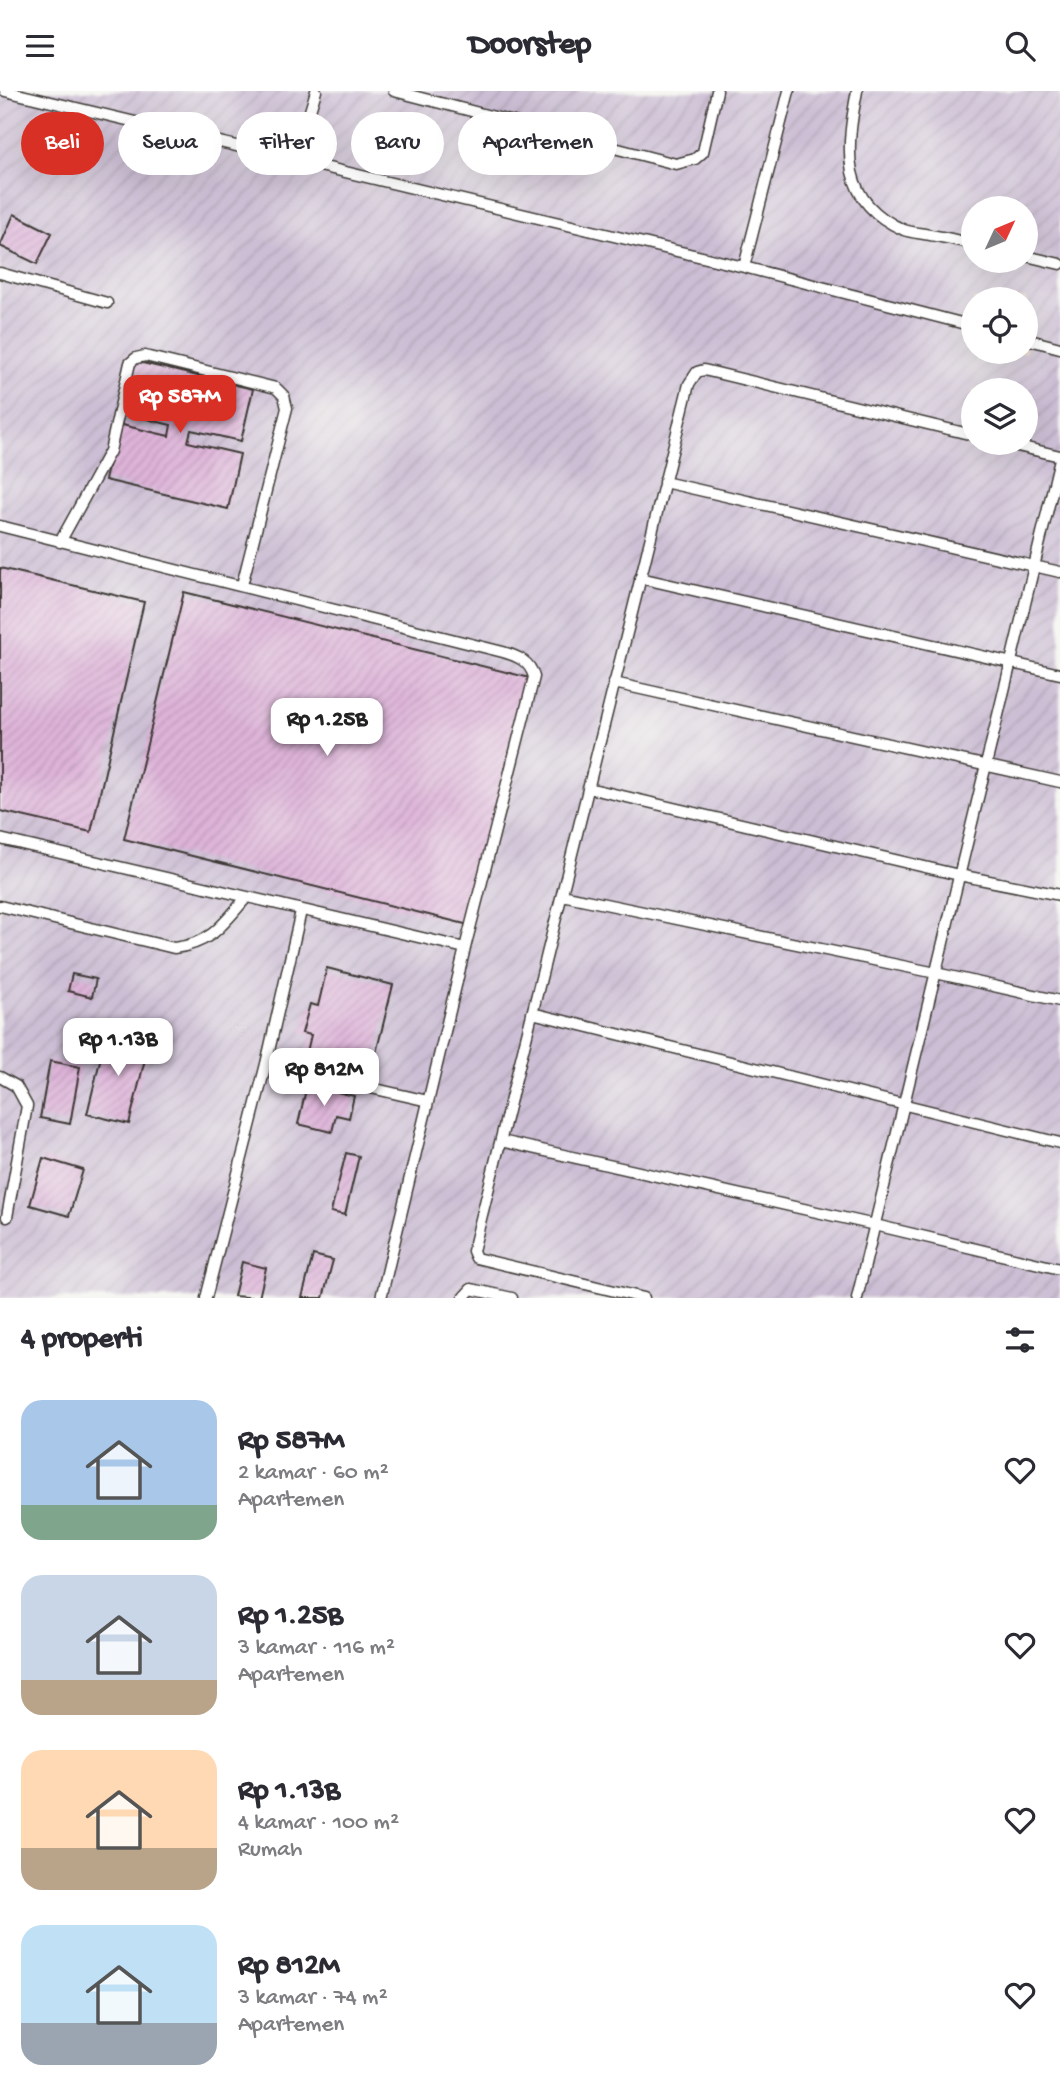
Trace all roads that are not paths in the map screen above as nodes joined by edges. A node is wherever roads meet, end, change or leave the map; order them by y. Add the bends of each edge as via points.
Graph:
1 (5, 91) edge
2 (316, 91) edge
3 (394, 91) edge
4 (717, 91) edge
5 (789, 91) edge
6 (857, 91) edge
7 (310, 112) edge
8 (236, 147) edge
9 (337, 171) edge
10 (961, 242) edge
11 (1038, 259) edge
12 (1060, 264) edge
13 (744, 267) junction
14 (0, 274) edge
15 (107, 303) dead end
16 (961, 323) edge
17 (1038, 342) edge
18 (1060, 348) edge
19 (961, 432) edge
20 (1038, 452) edge
21 (1060, 458) edge
22 (664, 482) junction
23 (0, 527) edge
24 (60, 542) junction
25 (1034, 566) junction
26 (1060, 572) edge
27 (640, 578) junction
28 (242, 585) junction
29 (1011, 663) junction
30 (1060, 674) edge
31 (614, 683) junction
32 (986, 765) junction
33 (1060, 782) edge
34 (588, 788) junction
35 (0, 839) edge
36 (959, 875) junction
37 (562, 895) junction
38 (1060, 895) edge
39 (246, 898) junction
40 (0, 906) edge
41 (301, 911) junction
42 (465, 948) junction
43 (936, 972) junction
44 (1060, 1001) edge
45 (532, 1013) junction
46 (265, 1064) junction
47 (0, 1077) edge
48 (428, 1101) junction
49 (904, 1105) junction
50 (501, 1141) junction
51 (1060, 1143) edge
52 (7, 1217) dead end
53 (875, 1225) junction
54 (1060, 1269) edge
55 (206, 1298) edge
56 (381, 1298) edge
57 (463, 1298) edge
58 (512, 1298) edge
59 (644, 1298) edge
60 (857, 1298) edge

1 - 8 lane
2 - 7 lane
3 - 4 lane via 676,165 703,152
5 - 13 lane
6 - 10 lane via 849,160 861,199 905,231
9 - 13 lane
11 - 12 lane
13 - 16 lane
14 - 15 lane
17 - 18 lane
19 - 22 lane via 704,370 689,384
20 - 21 lane
21 - 25 lane
22 - 25 lane
22 - 27 lane
23 - 24 lane
24 - 28 lane
24 - 28 lane via 110,451 130,363 145,356 276,388 285,396 287,408
25 - 26 lane
25 - 29 lane
27 - 29 lane
27 - 31 lane
28 - 42 lane via 517,656 532,670 534,677
29 - 30 lane
29 - 32 lane
31 - 32 lane
31 - 34 lane
32 - 33 lane
32 - 36 lane
34 - 36 lane
34 - 37 lane
35 - 39 lane
36 - 38 lane
36 - 43 lane
37 - 43 lane
37 - 45 lane
39 - 40 lane via 216,932 196,945 174,947
39 - 41 lane
41 - 42 lane
41 - 46 lane
42 - 48 lane
43 - 44 lane
43 - 49 lane
45 - 49 lane
45 - 50 lane
46 - 48 lane
46 - 55 lane
47 - 52 lane via 16,1086 27,1106
48 - 56 lane
49 - 51 lane
49 - 53 lane
50 - 53 lane
50 - 59 lane via 473,1251 476,1258
53 - 54 lane
53 - 60 lane
57 - 58 lane via 471,1289

